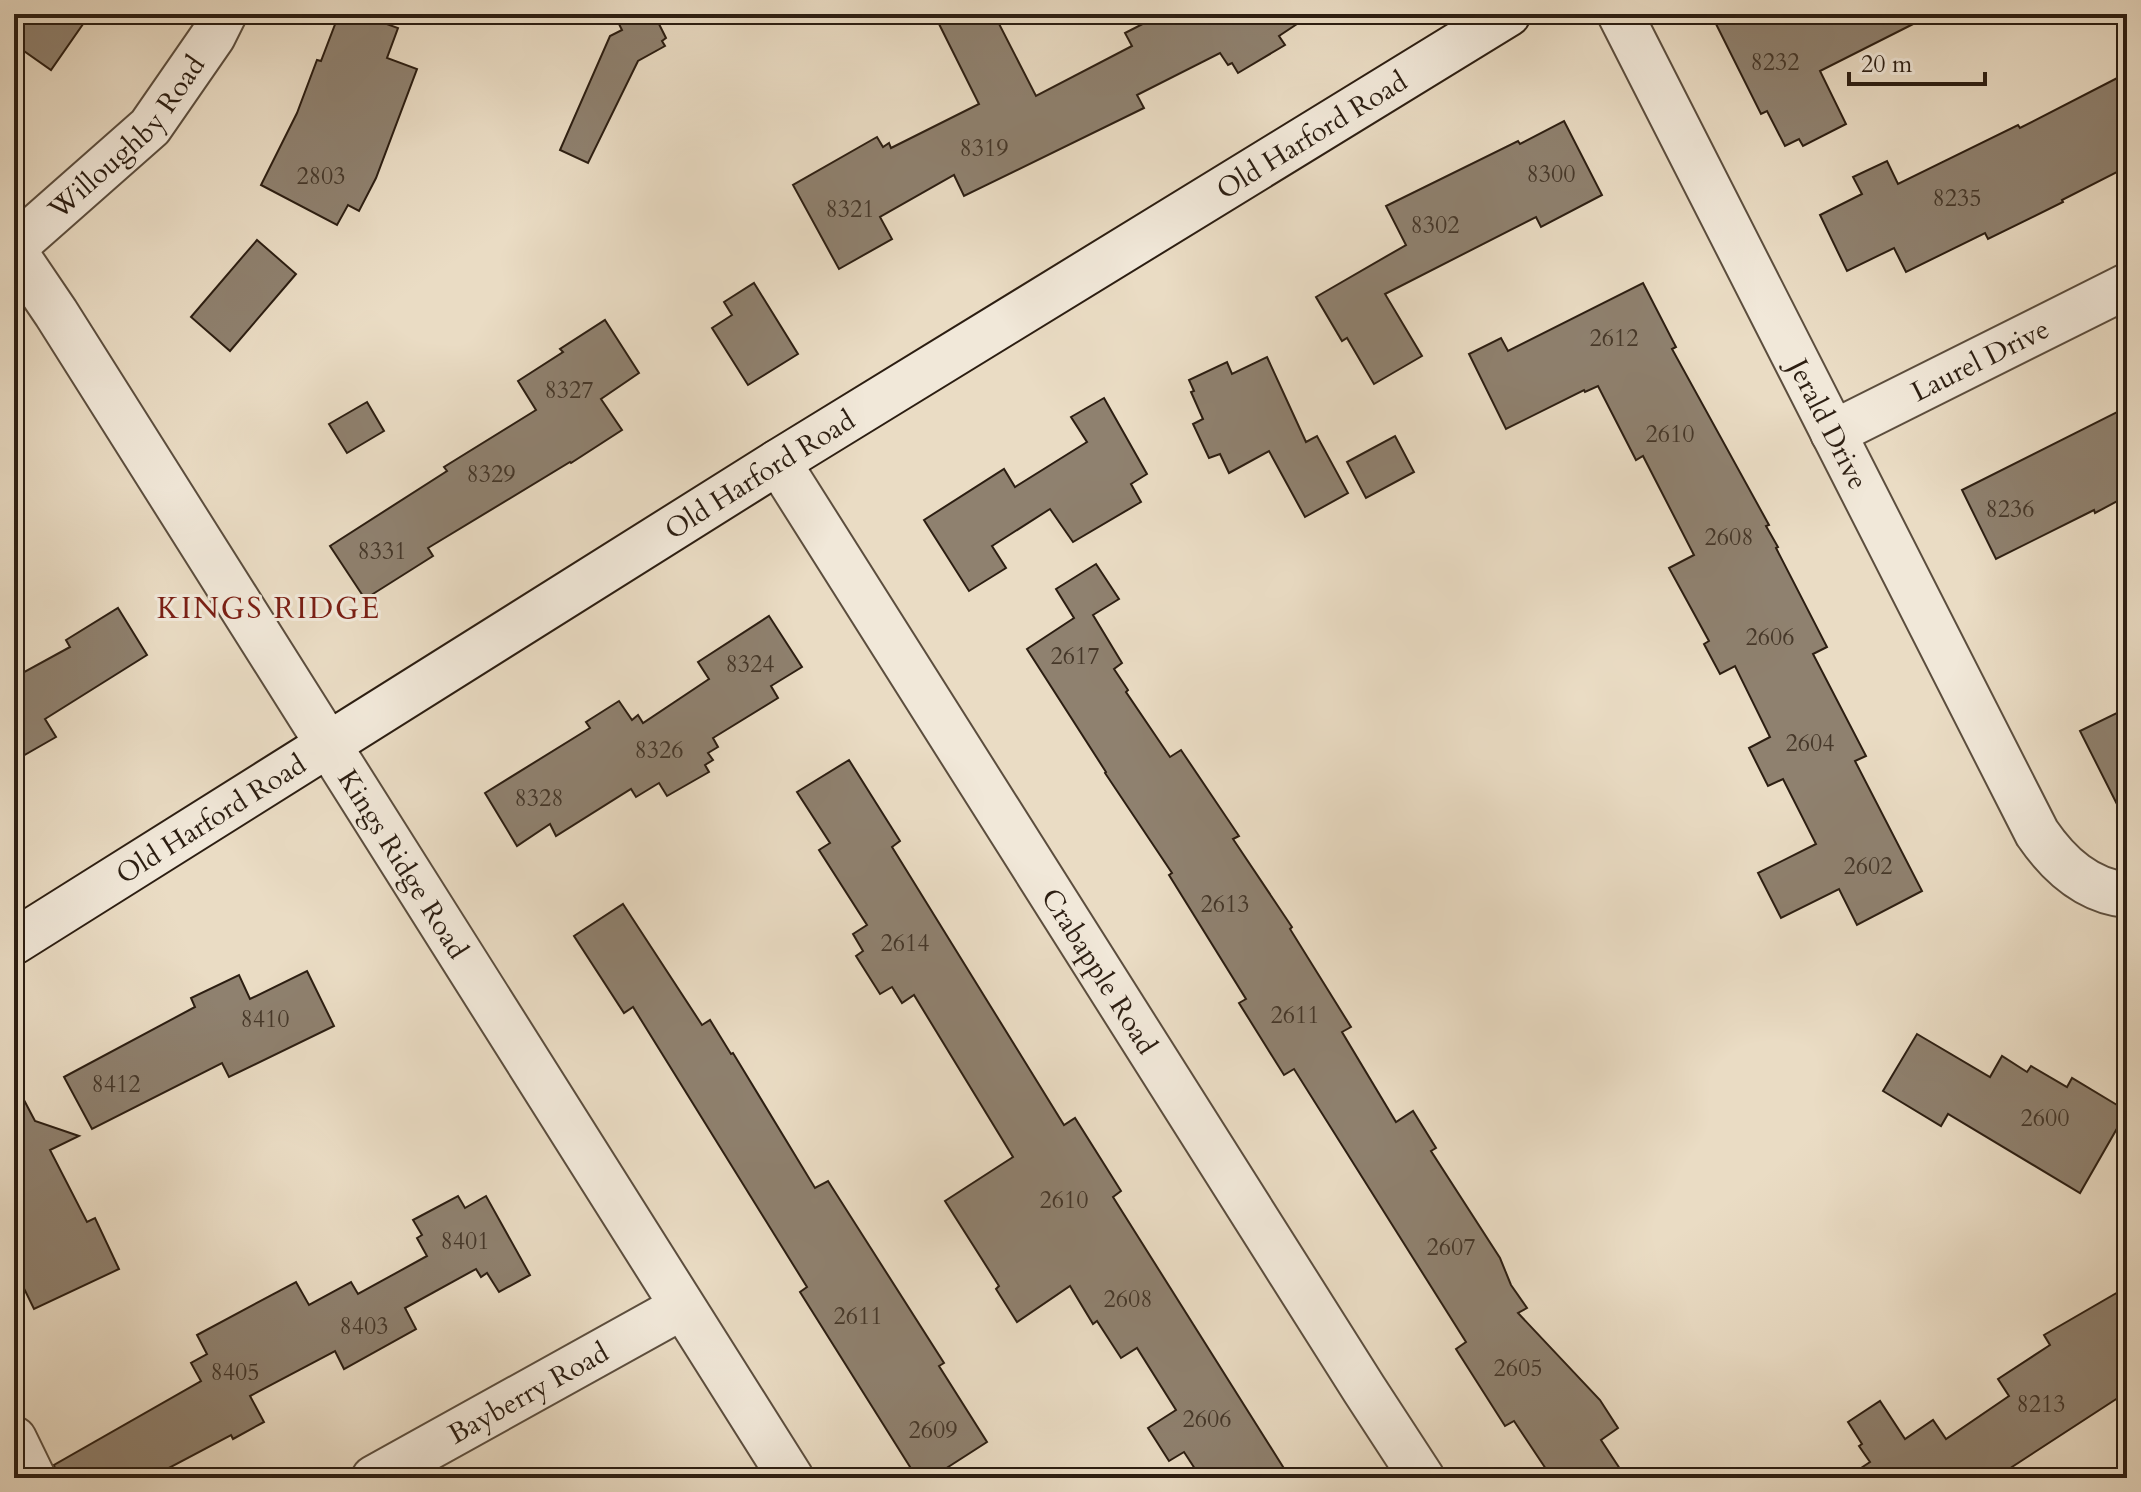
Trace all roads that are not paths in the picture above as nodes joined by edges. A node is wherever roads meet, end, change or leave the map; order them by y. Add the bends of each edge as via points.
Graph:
1 (224, 14) edge
2 (1508, 14) edge
3 (1620, 14) edge
4 (14, 249) edge
5 (2127, 286) edge
6 (1833, 433) junction
7 (778, 462) junction
8 (328, 744) junction
9 (2127, 895) edge
10 (14, 942) edge
11 (682, 1307) junction
12 (14, 1439) edge
13 (33, 1478) edge
14 (374, 1478) edge
15 (791, 1478) edge
16 (1422, 1478) edge

1 - 4 street, Willoughby Road via 150,127
2 - 7 street, Old Harford Road
3 - 6 street, Jerald Drive
4 - 8 street, Kings Ridge Road
5 - 6 street, Laurel Drive
6 - 9 street, Jerald Drive via 2037,833 2078,878
7 - 8 street, Old Harford Road
7 - 16 street, Crabapple Road
8 - 10 street, Old Harford Road
8 - 11 street, Kings Ridge Road
11 - 14 street, Bayberry Road
11 - 15 street, Kings Ridge Road
12 - 13 street

